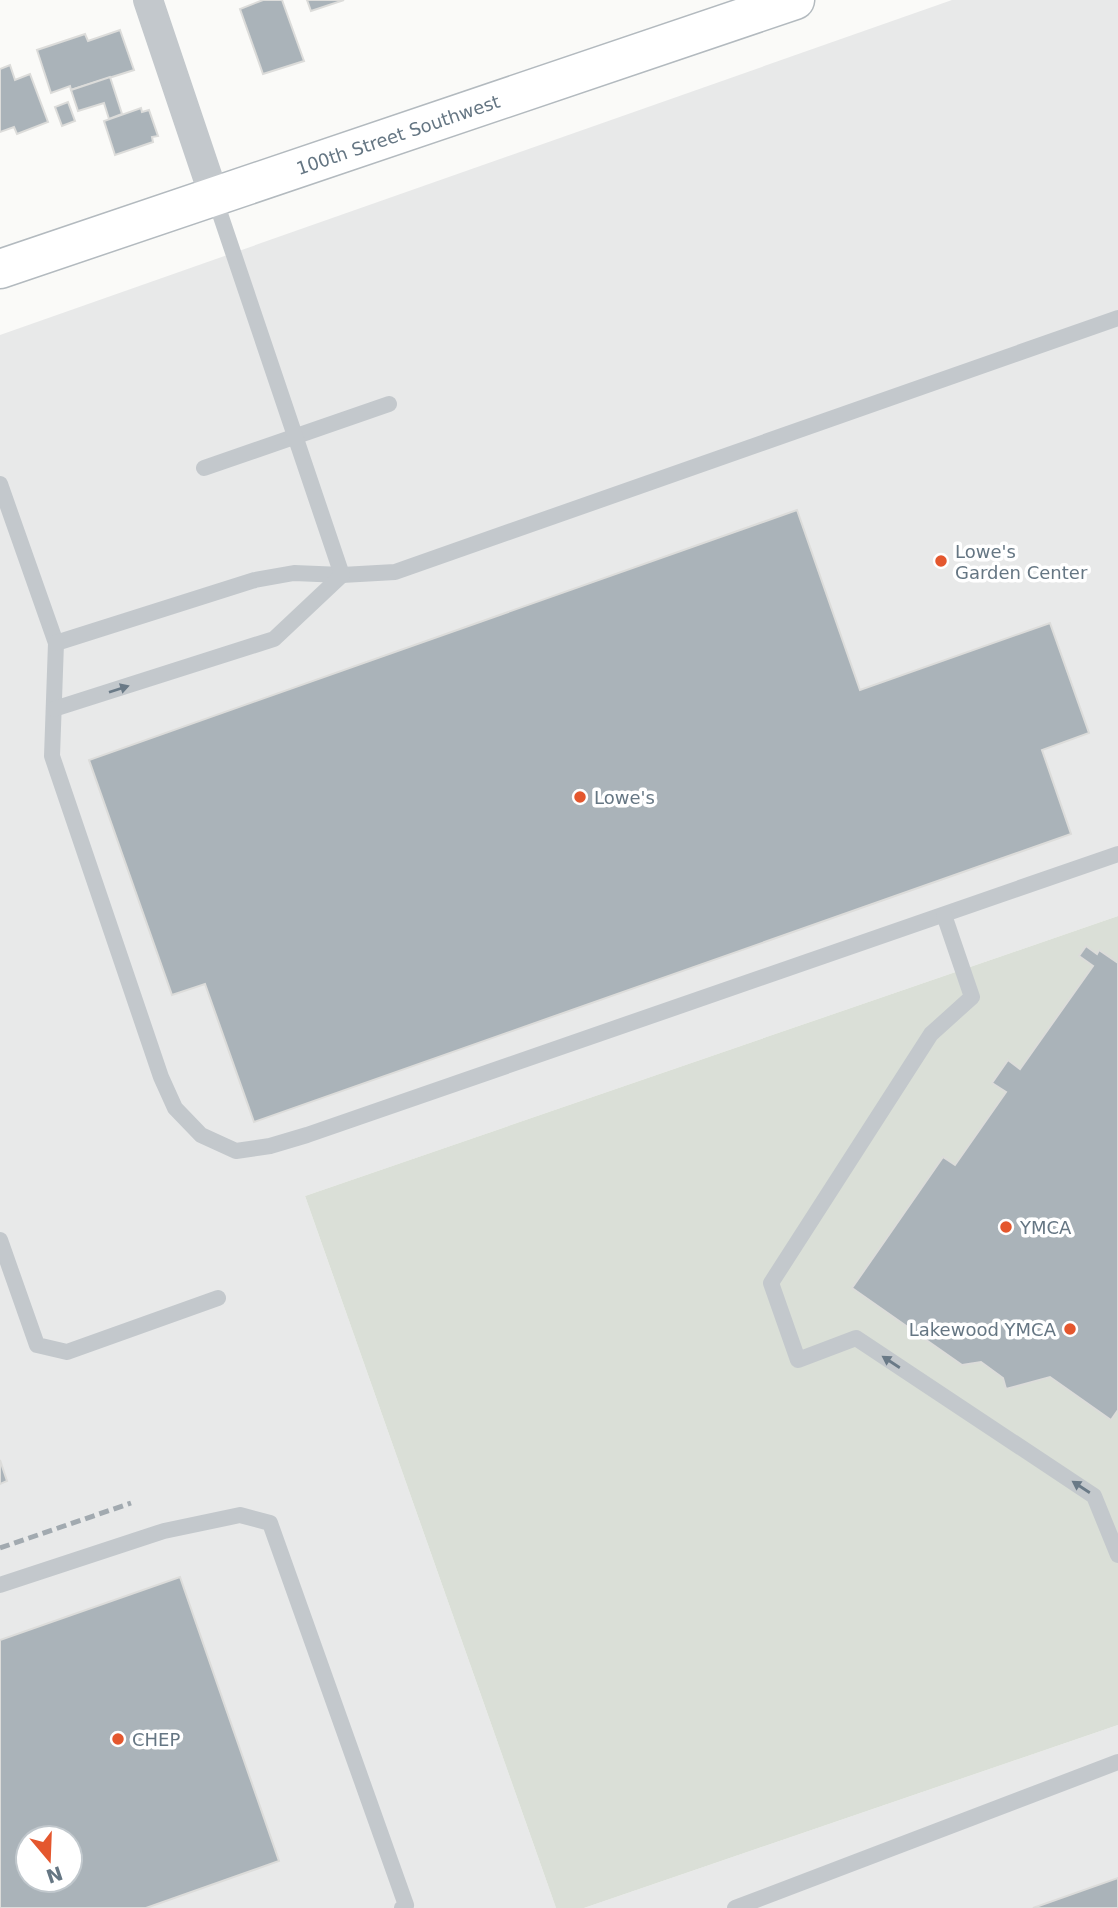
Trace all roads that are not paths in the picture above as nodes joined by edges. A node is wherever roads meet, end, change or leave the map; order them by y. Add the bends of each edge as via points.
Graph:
1 (148, 0) edge
2 (795, 0) edge
3 (214, 196) junction
4 (0, 269) edge
5 (1118, 318) edge
6 (388, 404) dead end
7 (295, 436) junction
8 (204, 468) dead end
9 (0, 484) edge
10 (342, 575) junction
11 (55, 643) junction
12 (54, 709) junction
13 (1118, 854) edge
14 (944, 915) junction
15 (0, 1240) edge
16 (218, 1298) dead end
17 (1116, 1550) edge
18 (0, 1585) edge
19 (1118, 1762) edge
20 (402, 1908) edge
21 (735, 1908) edge

1 - 3 street
2 - 3 main road, 100th Street Southwest
3 - 4 main road, 100th Street Southwest
3 - 7 lane
5 - 10 lane via 395,572
6 - 7 lane
7 - 8 lane
7 - 10 lane
9 - 11 lane
10 - 11 lane via 294,573 255,580
12 -> 10 lane via 274,639
11 - 12 lane
12 - 14 lane via 52,756 161,1077 175,1108 201,1135 236,1151 307,1135
13 - 14 lane
17 -> 14 lane via 1094,1496 856,1338 798,1360 771,1283 931,1034 972,997
15 - 16 lane via 37,1345 67,1352
18 - 20 lane via 163,1531 240,1515 270,1524 406,1905
19 - 21 lane

